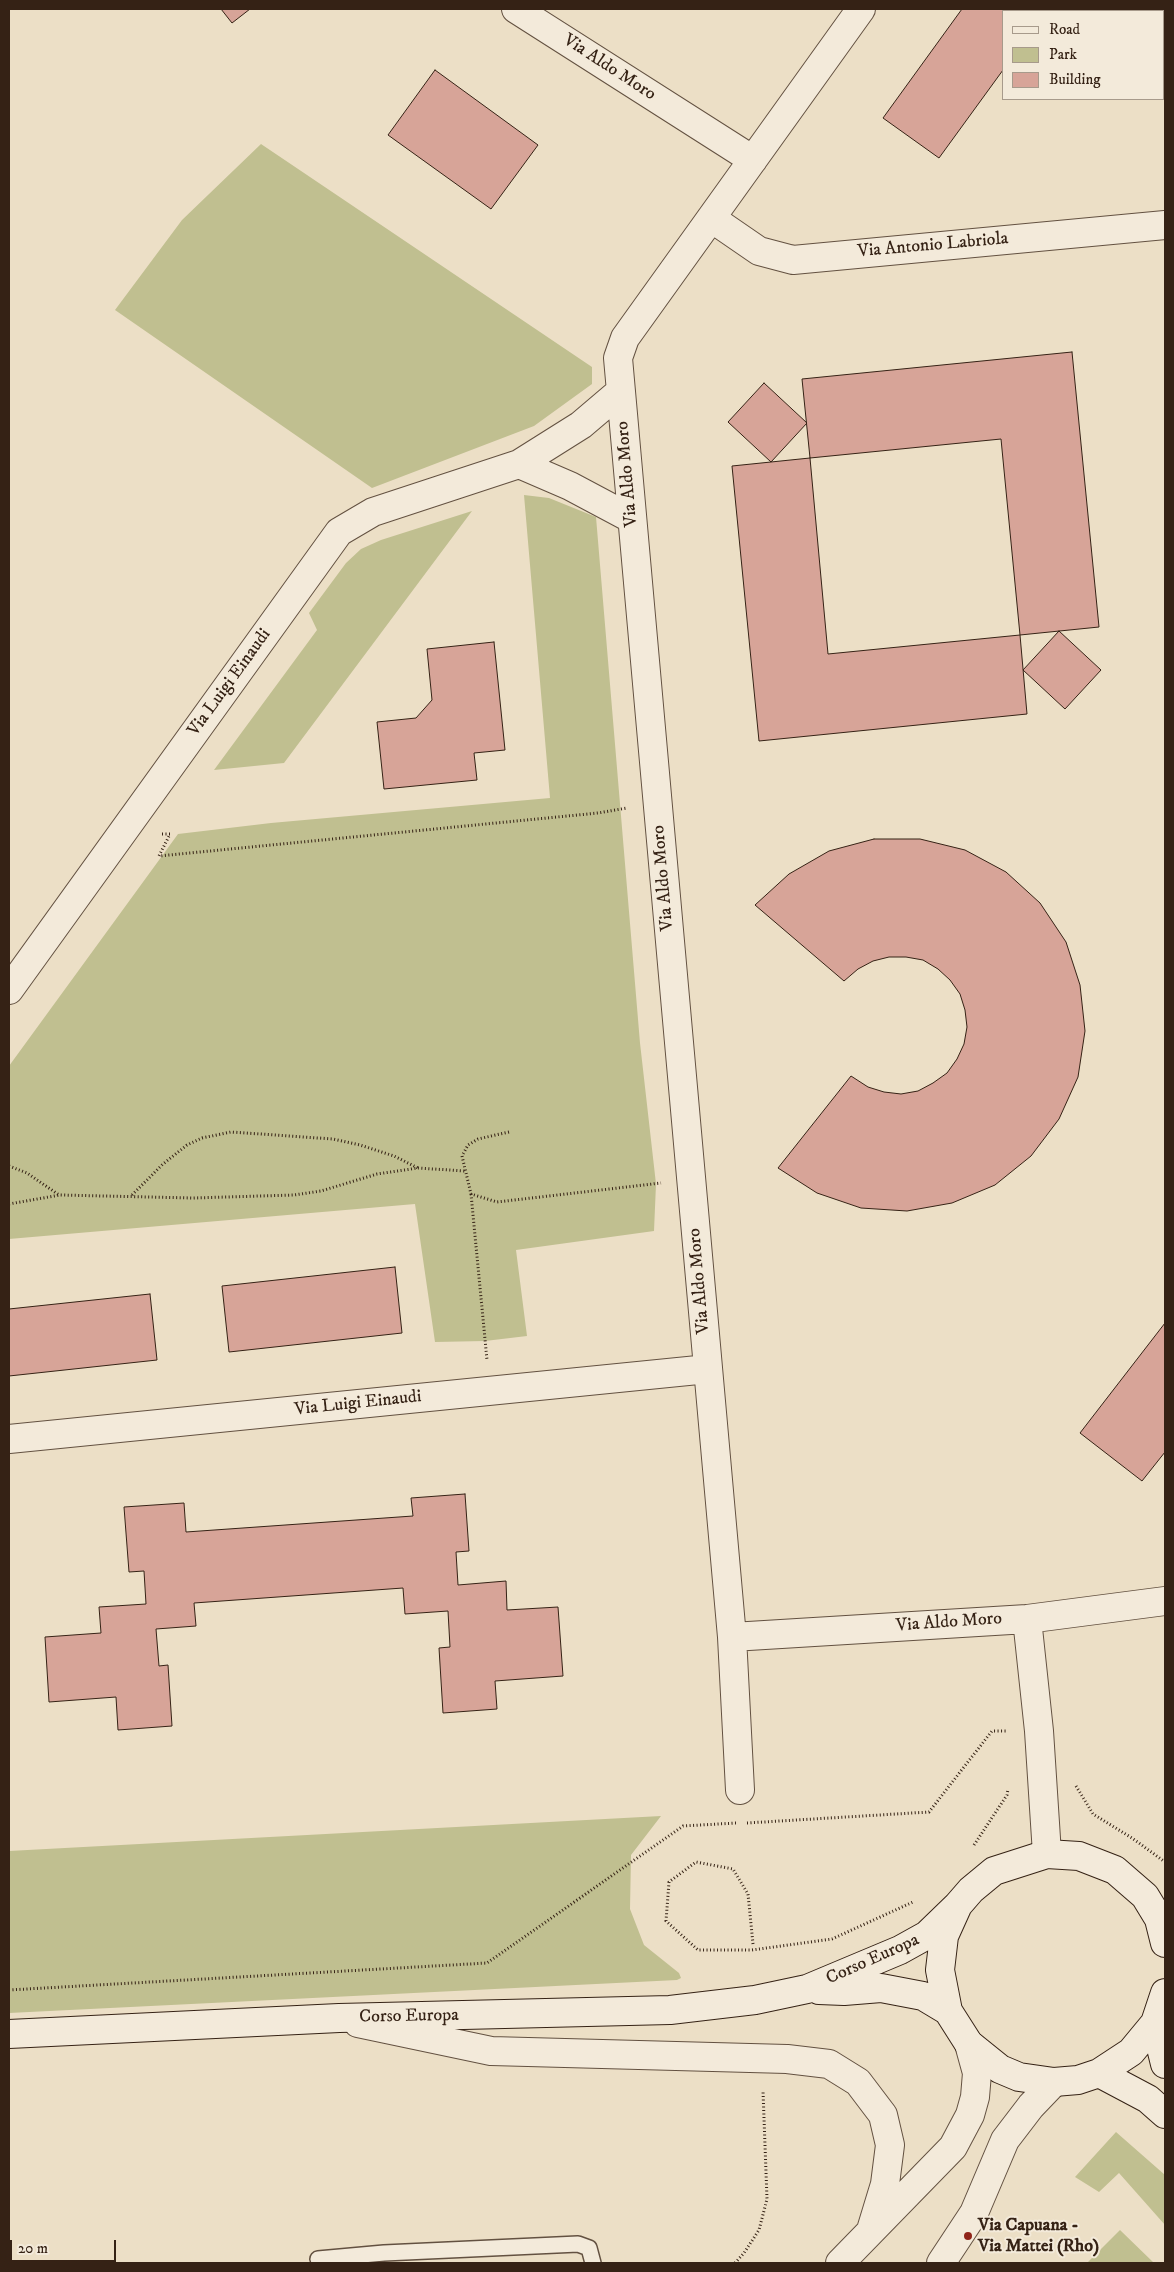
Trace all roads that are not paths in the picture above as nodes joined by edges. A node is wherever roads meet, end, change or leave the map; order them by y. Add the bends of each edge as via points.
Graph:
1 (516, 9) edge
2 (861, 9) edge
3 (753, 160) junction
4 (711, 218) junction
5 (1165, 224) edge
6 (620, 391) junction
7 (519, 464) junction
8 (632, 519) junction
9 (9, 990) edge
10 (708, 1369) junction
11 (9, 1440) edge
12 (1165, 1601) edge
13 (1027, 1618) junction
14 (732, 1637) junction
15 (740, 1790) dead end
16 (1047, 1854) junction
17 (1155, 1900) edge
18 (958, 1905) junction
19 (1165, 1943) edge
20 (807, 1989) junction
21 (1165, 1994) edge
22 (1162, 2007) edge
23 (948, 2011) junction
24 (339, 2018) junction
25 (9, 2034) edge
26 (969, 2044) junction
27 (1165, 2064) edge
28 (1099, 2073) junction
29 (1054, 2082) junction
30 (1165, 2114) edge
31 (871, 2230) junction
32 (318, 2259) dead end
33 (593, 2263) edge
34 (840, 2263) edge
35 (940, 2263) edge

1 - 3 street, Via Aldo Moro
2 - 3 street, Via Aldo Moro
3 - 4 street, Via Aldo Moro
4 - 5 street, Via Antonio Labriola via 759,251 793,260
4 - 6 street, Via Aldo Moro via 625,338 618,358
6 - 7 street, Via Luigi Einaudi via 581,425
6 - 8 street, Via Aldo Moro
7 - 8 street via 570,486
7 - 9 street, Via Luigi Einaudi via 373,512 339,532
8 - 10 street, Via Aldo Moro
10 - 11 street, Via Luigi Einaudi
10 - 14 street, Via Aldo Moro
12 - 13 street, Via Aldo Moro
13 - 14 street, Via Aldo Moro
13 - 16 street
14 - 15 street, Via Aldo Moro
16 - 17 street via 1079,1856 1115,1870
16 - 18 street, Corso Europa via 994,1871
17 - 19 street
18 - 20 street, Corso Europa via 927,1935 900,1950
18 - 23 street via 944,1936 940,1970
20 - 23 street, Corso Europa via 844,1991 880,1988 923,1996
20 - 24 street, Corso Europa via 755,2000 670,2010
21 - 22 street
22 - 27 street
22 - 28 street via 1131,2052
23 - 26 street
24 - 25 street, Corso Europa
24 - 31 street via 491,2052 787,2059 829,2064 858,2082 883,2115 887,2130 890,2145 885,2184
26 - 29 street via 1000,2069 1019,2077
26 - 31 street via 977,2073 970,2115 953,2147
28 - 29 street via 1078,2080
28 - 30 street via 1148,2099
29 - 35 street via 1005,2140 974,2213
31 - 34 street
32 - 33 lane via 578,2244 589,2248

